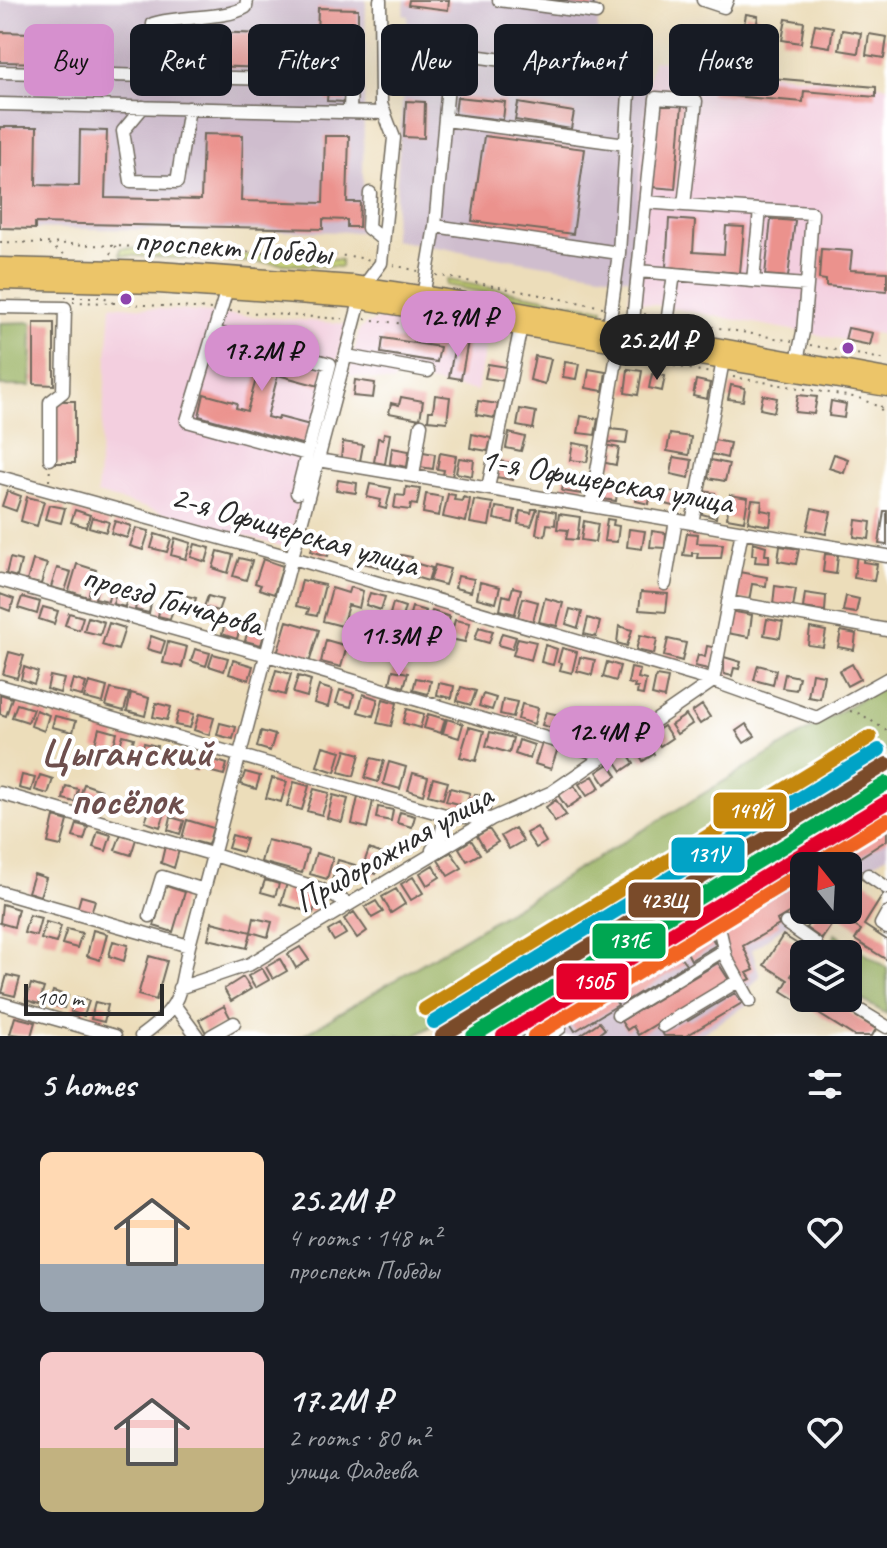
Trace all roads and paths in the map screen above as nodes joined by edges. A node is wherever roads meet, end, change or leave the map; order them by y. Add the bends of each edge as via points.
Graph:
1 (247, 0) edge
2 (380, 0) edge
3 (499, 0) edge
4 (703, 0) edge
5 (727, 0) edge
6 (596, 13) dead end
7 (153, 24) edge
8 (0, 72) edge
9 (130, 75) edge
10 (232, 78) edge
11 (0, 104) edge
12 (143, 107) junction
13 (189, 108) junction
14 (350, 110) junction
15 (385, 113) junction
16 (446, 120) junction
17 (626, 144) junction
18 (370, 193) dead end
19 (645, 202) junction
20 (684, 205) junction
21 (760, 210) junction
22 (435, 226) junction
23 (383, 240) junction
24 (0, 242) edge
25 (45, 243) dead end
26 (117, 244) dead end
27 (619, 253) junction
28 (109, 255) dead end
29 (0, 266) edge
30 (638, 271) junction
31 (674, 274) junction
32 (0, 281) edge
33 (753, 281) junction
34 (807, 285) junction
35 (227, 289) junction
36 (363, 293) junction
37 (63, 297) dead end
38 (104, 297) dead end
39 (422, 302) junction
40 (113, 303) dead end
41 (0, 307) edge
42 (221, 310) junction
43 (357, 318) junction
44 (521, 326) junction
45 (632, 331) junction
46 (215, 332) junction
47 (471, 332) dead end
48 (612, 337) junction
49 (665, 337) junction
50 (347, 356) junction
51 (797, 361) junction
52 (676, 367) dead end
53 (722, 368) junction
54 (428, 371) dead end
55 (883, 391) edge
56 (887, 405) edge
57 (886, 418) edge
58 (421, 425) dead end
59 (313, 457) junction
60 (50, 459) joint
61 (413, 476) junction
62 (0, 477) edge
63 (488, 488) junction
64 (48, 491) junction
65 (297, 493) dead end
66 (591, 506) junction
67 (676, 520) junction
68 (692, 523) junction
69 (742, 531) junction
70 (887, 556) edge
71 (293, 558) junction
72 (0, 580) edge
73 (665, 584) dead end
74 (728, 602) junction
75 (887, 630) edge
76 (267, 655) junction
77 (887, 679) edge
78 (713, 681) junction
79 (0, 686) edge
80 (838, 707) junction
81 (887, 731) edge
82 (887, 754) edge
83 (240, 755) junction
84 (606, 756) junction
85 (0, 793) edge
86 (445, 815) junction
87 (491, 819) junction
88 (887, 819) edge
89 (834, 852) edge
90 (213, 855) junction
91 (424, 858) junction
92 (868, 875) dead end
93 (790, 879) edge
94 (699, 886) junction
95 (887, 888) edge
96 (204, 890) junction
97 (0, 892) edge
98 (349, 904) junction
99 (887, 913) edge
100 (150, 916) dead end
101 (786, 923) dead end
102 (719, 927) junction
103 (887, 928) edge
104 (810, 940) edge
105 (189, 946) junction
106 (724, 950) junction
107 (738, 981) junction
108 (179, 988) junction
109 (750, 1001) dead end
110 (0, 1003) edge
111 (175, 1006) junction
112 (862, 1012) edge
113 (618, 1015) dead end
114 (234, 1023) dead end
115 (663, 1026) dead end
116 (887, 1027) edge
117 (115, 1036) edge
118 (141, 1036) edge
119 (197, 1036) edge
120 (211, 1036) edge
121 (461, 1036) edge

1 - 7 street via 236,13
2 - 15 street
3 - 6 street
4 - 5 street via 724,7
8 - 9 street
10 - 14 street via 351,81
11 - 12 street
12 - 13 street
12 - 13 street via 123,131 131,181 177,182
13 - 14 street
14 - 15 street
15 - 23 street via 394,138
16 - 17 street
16 - 17 street via 451,53 630,77
16 - 22 street
17 - 27 street
18 - 23 street via 368,228
19 - 20 street
19 - 20 street via 656,98 696,101
19 - 30 street
20 - 21 street
21 - 33 street
21 - 34 street via 812,213
22 - 27 street
22 - 39 street
23 - 36 street via 381,263
24 - 25 path
26 - 28 path
27 - 48 street
29 - 36 main road, проспект Победы via 262,276
30 - 31 street
30 - 45 street
31 - 33 street
31 - 49 street
32 - 35 main road, проспект Победы
33 - 34 street
34 - 51 street
35 - 36 main road, проспект Победы
35 - 42 street
36 - 39 main road, проспект Победы
36 - 43 street
37 - 38 path
39 - 44 main road, проспект Победы
39 - 48 main road, проспект Победы
40 - 42 path
41 - 60 street via 65,308 63,392 50,402
42 - 43 path
42 - 46 street
43 - 47 path
43 - 50 street
44 - 48 main road, проспект Победы
44 - 63 street
45 - 48 main road, проспект Победы
45 - 49 main road, проспект Победы
46 - 59 street via 330,364
46 - 59 street, 1-я Офицерская улица via 187,421
48 - 53 main road, проспект Победы
48 - 66 street
49 - 51 main road, проспект Победы
50 - 54 street
50 - 59 street
51 - 55 main road, проспект Победы
52 - 53 path
53 - 55 main road, проспект Победы
53 - 55 path via 859,398
53 - 68 street
55 - 56 path
55 - 57 path
58 - 61 street
59 - 61 street, 1-я Офицерская улица
59 - 65 street
59 - 71 street
60 - 64 path
61 - 63 street, 1-я Офицерская улица
62 - 64 street, 2-я Офицерская улица
63 - 66 street, 1-я Офицерская улица
64 - 71 street, 2-я Офицерская улица
66 - 67 street, 1-я Офицерская улица
67 - 68 street, 1-я Офицерская улица
67 - 73 street
68 - 69 street, 1-я Офицерская улица
69 - 70 street, 1-я Офицерская улица
69 - 74 street
71 - 76 street
71 - 78 street, 2-я Офицерская улица
72 - 76 street, проезд Гончарова
74 - 75 street
74 - 78 street
76 - 83 street
76 - 84 street, проезд Гончарова
77 - 80 street, 2-я Офицерская улица
78 - 80 street, 2-я Офицерская улица via 817,718
78 - 84 street, Придорожная улица
79 - 83 street
80 - 81 path
82 - 94 path via 693,872
83 - 86 street
83 - 90 street
84 - 87 street, Придорожная улица via 552,792
85 - 90 street
86 - 87 street
86 - 91 street via 441,836
87 - 91 street, Придорожная улица
88 - 89 street
90 - 96 street
90 - 98 street via 320,889
91 - 98 street, Придорожная улица
92 - 95 street
93 - 102 street
94 - 102 path
94 - 121 path
96 - 100 street via 162,877
96 - 105 street
97 - 105 street
98 - 108 street, Придорожная улица via 250,964
99 - 103 street via 881,924
101 - 104 street
102 - 106 street
105 - 108 street
106 - 107 street
106 - 113 street
107 - 109 street
107 - 115 street
108 - 111 street
110 - 117 street
111 - 118 street
111 - 119 street
112 - 116 street
114 - 120 street

